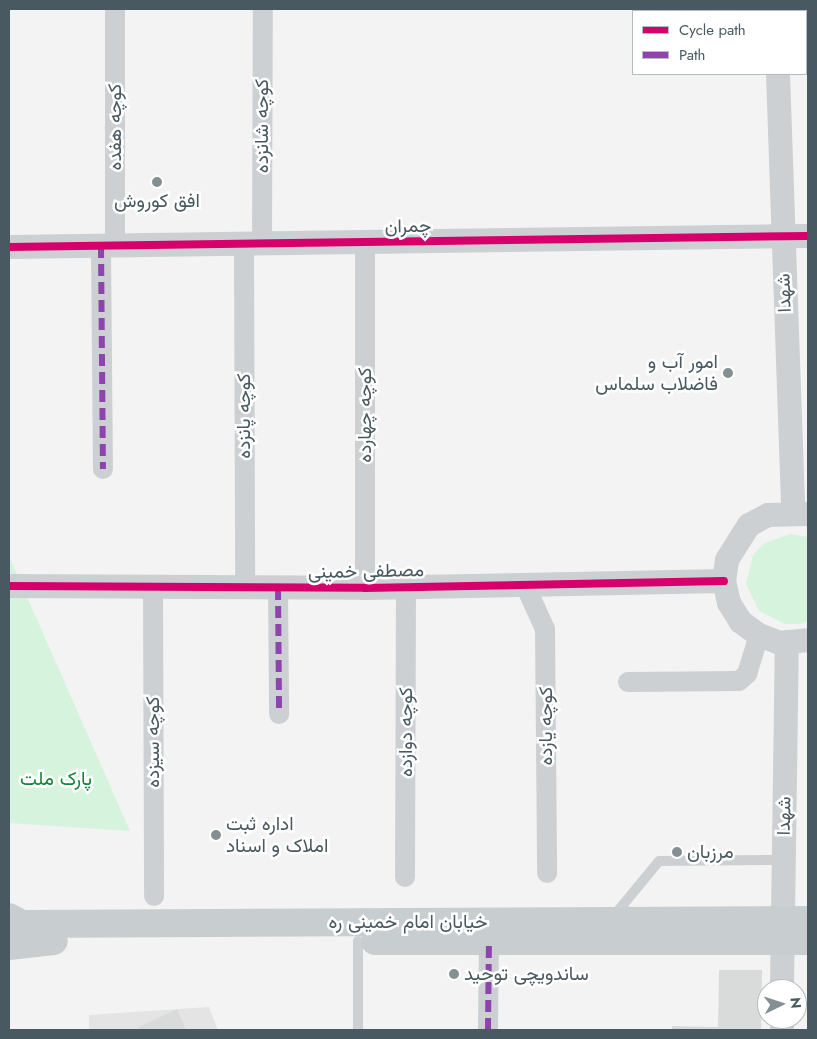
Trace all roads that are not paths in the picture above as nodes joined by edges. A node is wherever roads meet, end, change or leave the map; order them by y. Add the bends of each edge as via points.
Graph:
1 (115, 9) edge
2 (263, 9) edge
3 (778, 75) edge
4 (808, 236) edge
5 (781, 237) junction
6 (365, 242) junction
7 (253, 244) junction
8 (108, 246) junction
9 (9, 248) edge
10 (103, 468) dead end
11 (801, 513) edge
12 (724, 581) junction
13 (525, 585) junction
14 (9, 586) edge
15 (406, 587) junction
16 (153, 588) junction
17 (245, 588) junction
18 (278, 588) junction
19 (365, 588) junction
20 (759, 635) junction
21 (797, 641) edge
22 (628, 682) dead end
23 (279, 714) dead end
24 (783, 860) junction
25 (547, 872) dead end
26 (405, 877) dead end
27 (154, 896) dead end
28 (9, 917) edge
29 (808, 920) edge
30 (610, 921) junction
31 (791, 934) edge
32 (358, 941) junction
33 (489, 941) junction
34 (9, 946) edge
35 (784, 979) edge
36 (358, 1030) edge
37 (488, 1030) edge

1 - 8 street, کوچه هفده
2 - 7 street, کوچه شانزده
3 - 5 street, شهدا
4 - 5 street, چمران
5 - 6 street, چمران
5 - 11 street, شهدا
6 - 7 street, چمران
6 - 19 street, کوچه چهارده
7 - 8 street, چمران
7 - 17 street, کوچه پانزده
8 - 9 street, چمران
8 - 10 street, کوچه هفده
11 - 12 street via 768,515 749,525 735,541
12 - 13 street, مصطفی خمینی
12 - 20 street via 729,602 741,622
13 - 15 street, مصطفی خمینی
13 - 25 street, کوچه یازده via 545,629
14 - 16 street, مصطفی خمینی
15 - 19 street, مصطفی خمینی
15 - 26 street, کوچه دوازده
16 - 17 street, مصطفی خمینی
16 - 27 street, کوچه سیزده
17 - 18 street, مصطفی خمینی
18 - 19 street, مصطفی خمینی
18 - 23 street
20 - 21 street
20 - 22 street via 747,674 739,681
21 - 24 street, شهدا
24 - 30 lane via 659,861
24 - 31 street, شهدا
28 - 30 main road, خیابان امام خمینی ره via 22,924
29 - 31 main road, خیابان امام خمینی ره
30 - 31 main road, خیابان امام خمینی ره
31 - 33 main road, خیابان امام خمینی ره
31 - 35 street, شهدا
32 - 33 main road, خیابان امام خمینی ره
32 - 34 main road, خیابان امام خمینی ره via 24,941
32 - 36 lane
33 - 37 street

